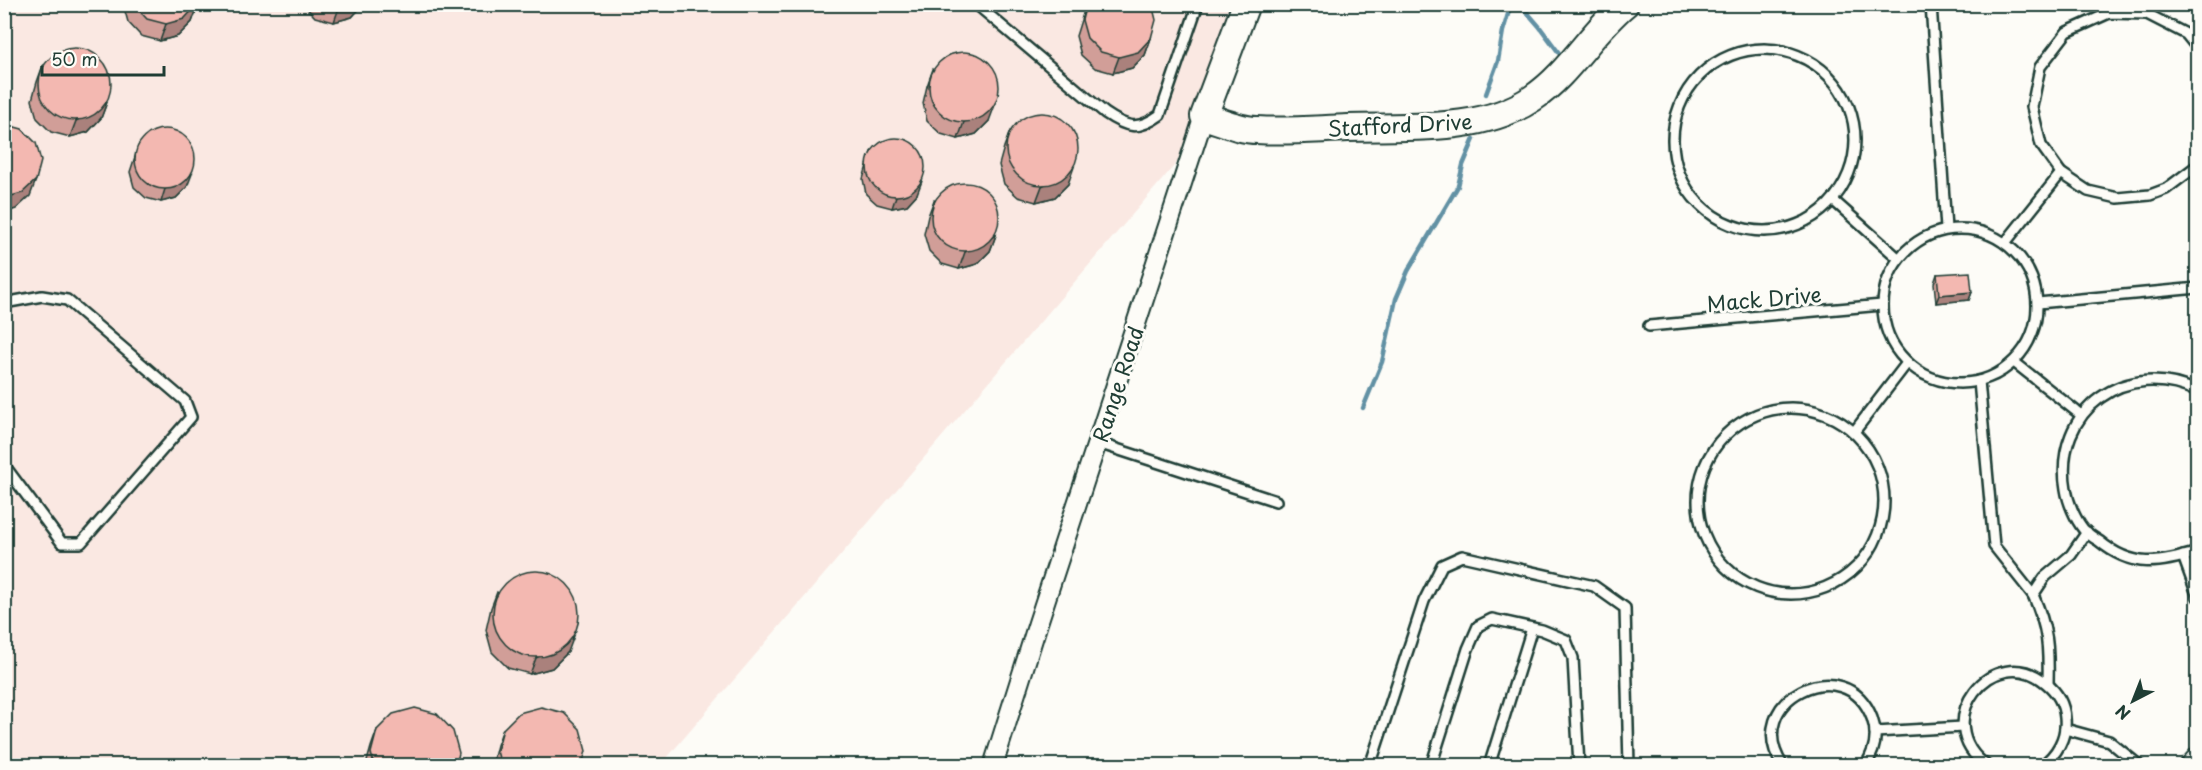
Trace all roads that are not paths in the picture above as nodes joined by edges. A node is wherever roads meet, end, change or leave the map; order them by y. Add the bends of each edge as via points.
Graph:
1 (976, 4) edge
2 (1198, 4) edge
3 (1246, 4) edge
4 (1625, 4) edge
5 (1931, 4) edge
6 (2198, 49) edge
7 (1204, 116) junction
8 (2198, 165) edge
9 (2061, 173) junction
10 (1834, 201) junction
11 (1946, 230) junction
12 (2005, 243) junction
13 (1898, 258) junction
14 (2198, 288) edge
15 (4, 303) edge
16 (2038, 303) junction
17 (1882, 305) junction
18 (1648, 326) dead end
19 (2014, 362) junction
20 (1907, 363) junction
21 (1979, 381) junction
22 (2198, 392) edge
23 (2081, 416) junction
24 (1854, 432) junction
25 (1098, 443) junction
26 (4, 465) edge
27 (1276, 501) dead end
28 (2087, 532) junction
29 (2198, 552) edge
30 (2183, 556) junction
31 (2033, 595) junction
32 (2198, 597) edge
33 (1532, 628) junction
34 (2048, 684) junction
35 (1963, 727) junction
36 (2065, 729) junction
37 (1875, 732) junction
38 (2198, 756) edge
39 (993, 765) edge
40 (1370, 765) edge
41 (1431, 765) edge
42 (1489, 765) edge
43 (1580, 765) edge
44 (1629, 765) edge
45 (1783, 765) edge
46 (1865, 765) edge
47 (1987, 765) edge
48 (2042, 765) edge
49 (2140, 765) edge
50 (2189, 765) edge

1 - 2 lane via 1105,113 1119,123 1133,126 1148,124 1160,115
3 - 7 street, Range Road
4 - 7 street, Stafford Drive via 1534,98 1509,112 1478,122 1254,130
5 - 11 lane
6 - 9 lane via 2186,34 2147,14 2109,13 2067,32 2040,67 2032,107 2041,145
7 - 25 street, Range Road
8 - 9 lane via 2166,189 2118,198 2088,190
9 - 12 lane
10 - 10 lane via 1811,220 1779,232 1744,230 1715,218 1688,192 1676,168 1672,139 1678,107 1699,75 1725,56 1751,49 1786,50 1813,62 1836,83 1852,112 1856,148 1850,175
10 - 13 lane
11 - 12 lane via 1980,231
11 - 13 lane via 1920,239
12 - 16 lane via 2018,254 2032,277
13 - 17 lane via 1886,282
14 - 16 lane
15 - 26 lane via 42,296 67,300 185,401 191,417 81,543 63,543
16 - 19 lane via 2030,340
17 - 18 lane, Mack Drive
17 - 20 lane via 1887,332
19 - 21 lane
19 - 23 lane
20 - 21 lane via 1930,378 1960,384
20 - 24 lane
21 - 31 lane via 1994,546
22 - 23 lane via 2179,383 2151,380 2127,384 2107,393
23 - 28 lane via 2069,439 2063,472 2068,501
24 - 24 lane via 1834,418 1800,408 1756,414 1720,439 1701,472 1698,515 1706,541 1721,564 1742,581 1772,593 1807,594 1838,583 1865,559 1883,523 1882,479 1869,449
25 - 27 lane
25 - 39 street, Range Road
28 - 30 lane via 2111,551 2139,561 2165,562
28 - 31 lane
29 - 30 lane
30 - 32 lane
31 - 34 lane via 2044,620
33 - 41 lane via 1492,619 1478,626
33 - 42 lane
33 - 43 lane via 1566,640 1573,658
34 - 35 lane via 2020,672 1991,676 1969,697
34 - 36 lane via 2060,700
35 - 37 lane
35 - 47 lane via 1968,746
36 - 48 lane via 2058,748
36 - 49 lane via 2109,741
37 - 45 lane via 1865,705 1850,691 1831,685 1811,686 1793,695 1775,719 1773,739
37 - 46 lane via 1873,752
38 - 50 street
40 - 44 lane via 1424,601 1442,565 1462,556 1594,586 1625,608

